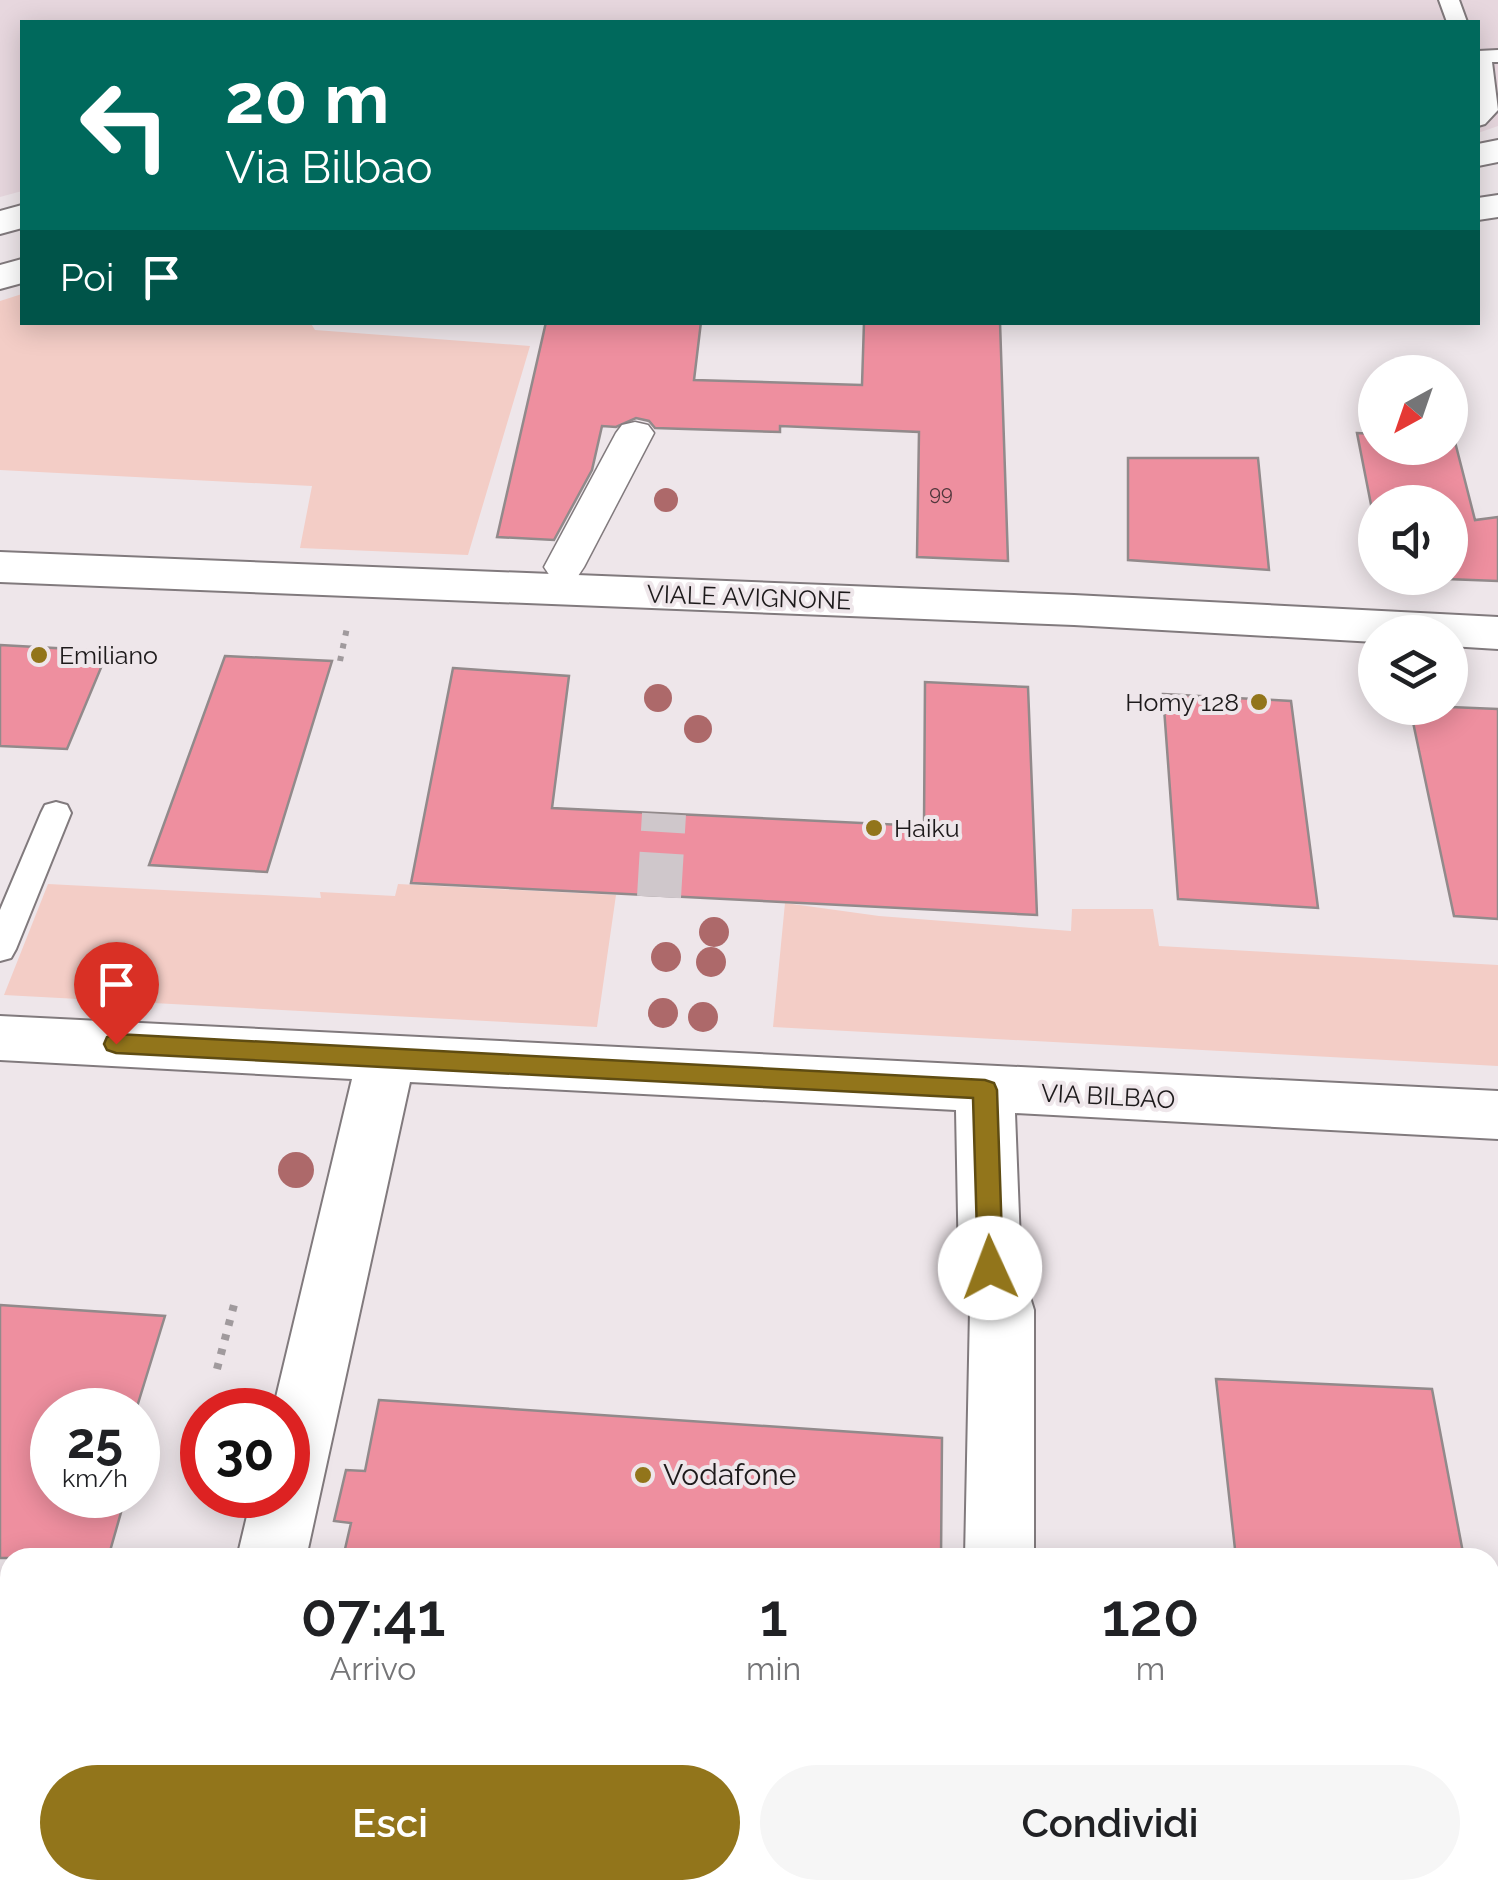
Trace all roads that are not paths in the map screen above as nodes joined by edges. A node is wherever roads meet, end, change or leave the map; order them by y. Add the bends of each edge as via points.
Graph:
1 (1485, 56) edge
2 (1483, 89) edge
3 (1480, 119) edge
4 (635, 433) dead end
5 (0, 567) edge
6 (564, 567) dead end
7 (1498, 633) edge
8 (56, 812) dead end
9 (0, 949) edge
10 (0, 1038) edge
11 (386, 1058) junction
12 (985, 1090) junction
13 (1498, 1115) edge
14 (310, 1393) edge
15 (281, 1518) edge
16 (274, 1548) edge
17 (999, 1548) edge

1 - 2 lane
2 - 3 lane via 1489,112
4 - 6 street
5 - 7 street, VIALE AVIGNONE
8 - 9 lane
10 - 11 street, VIA BILBAO
11 - 12 street, VIA BILBAO
11 - 14 street
12 - 13 street, VIA BILBAO
12 - 17 street via 990,1268 1002,1310
15 - 16 street

